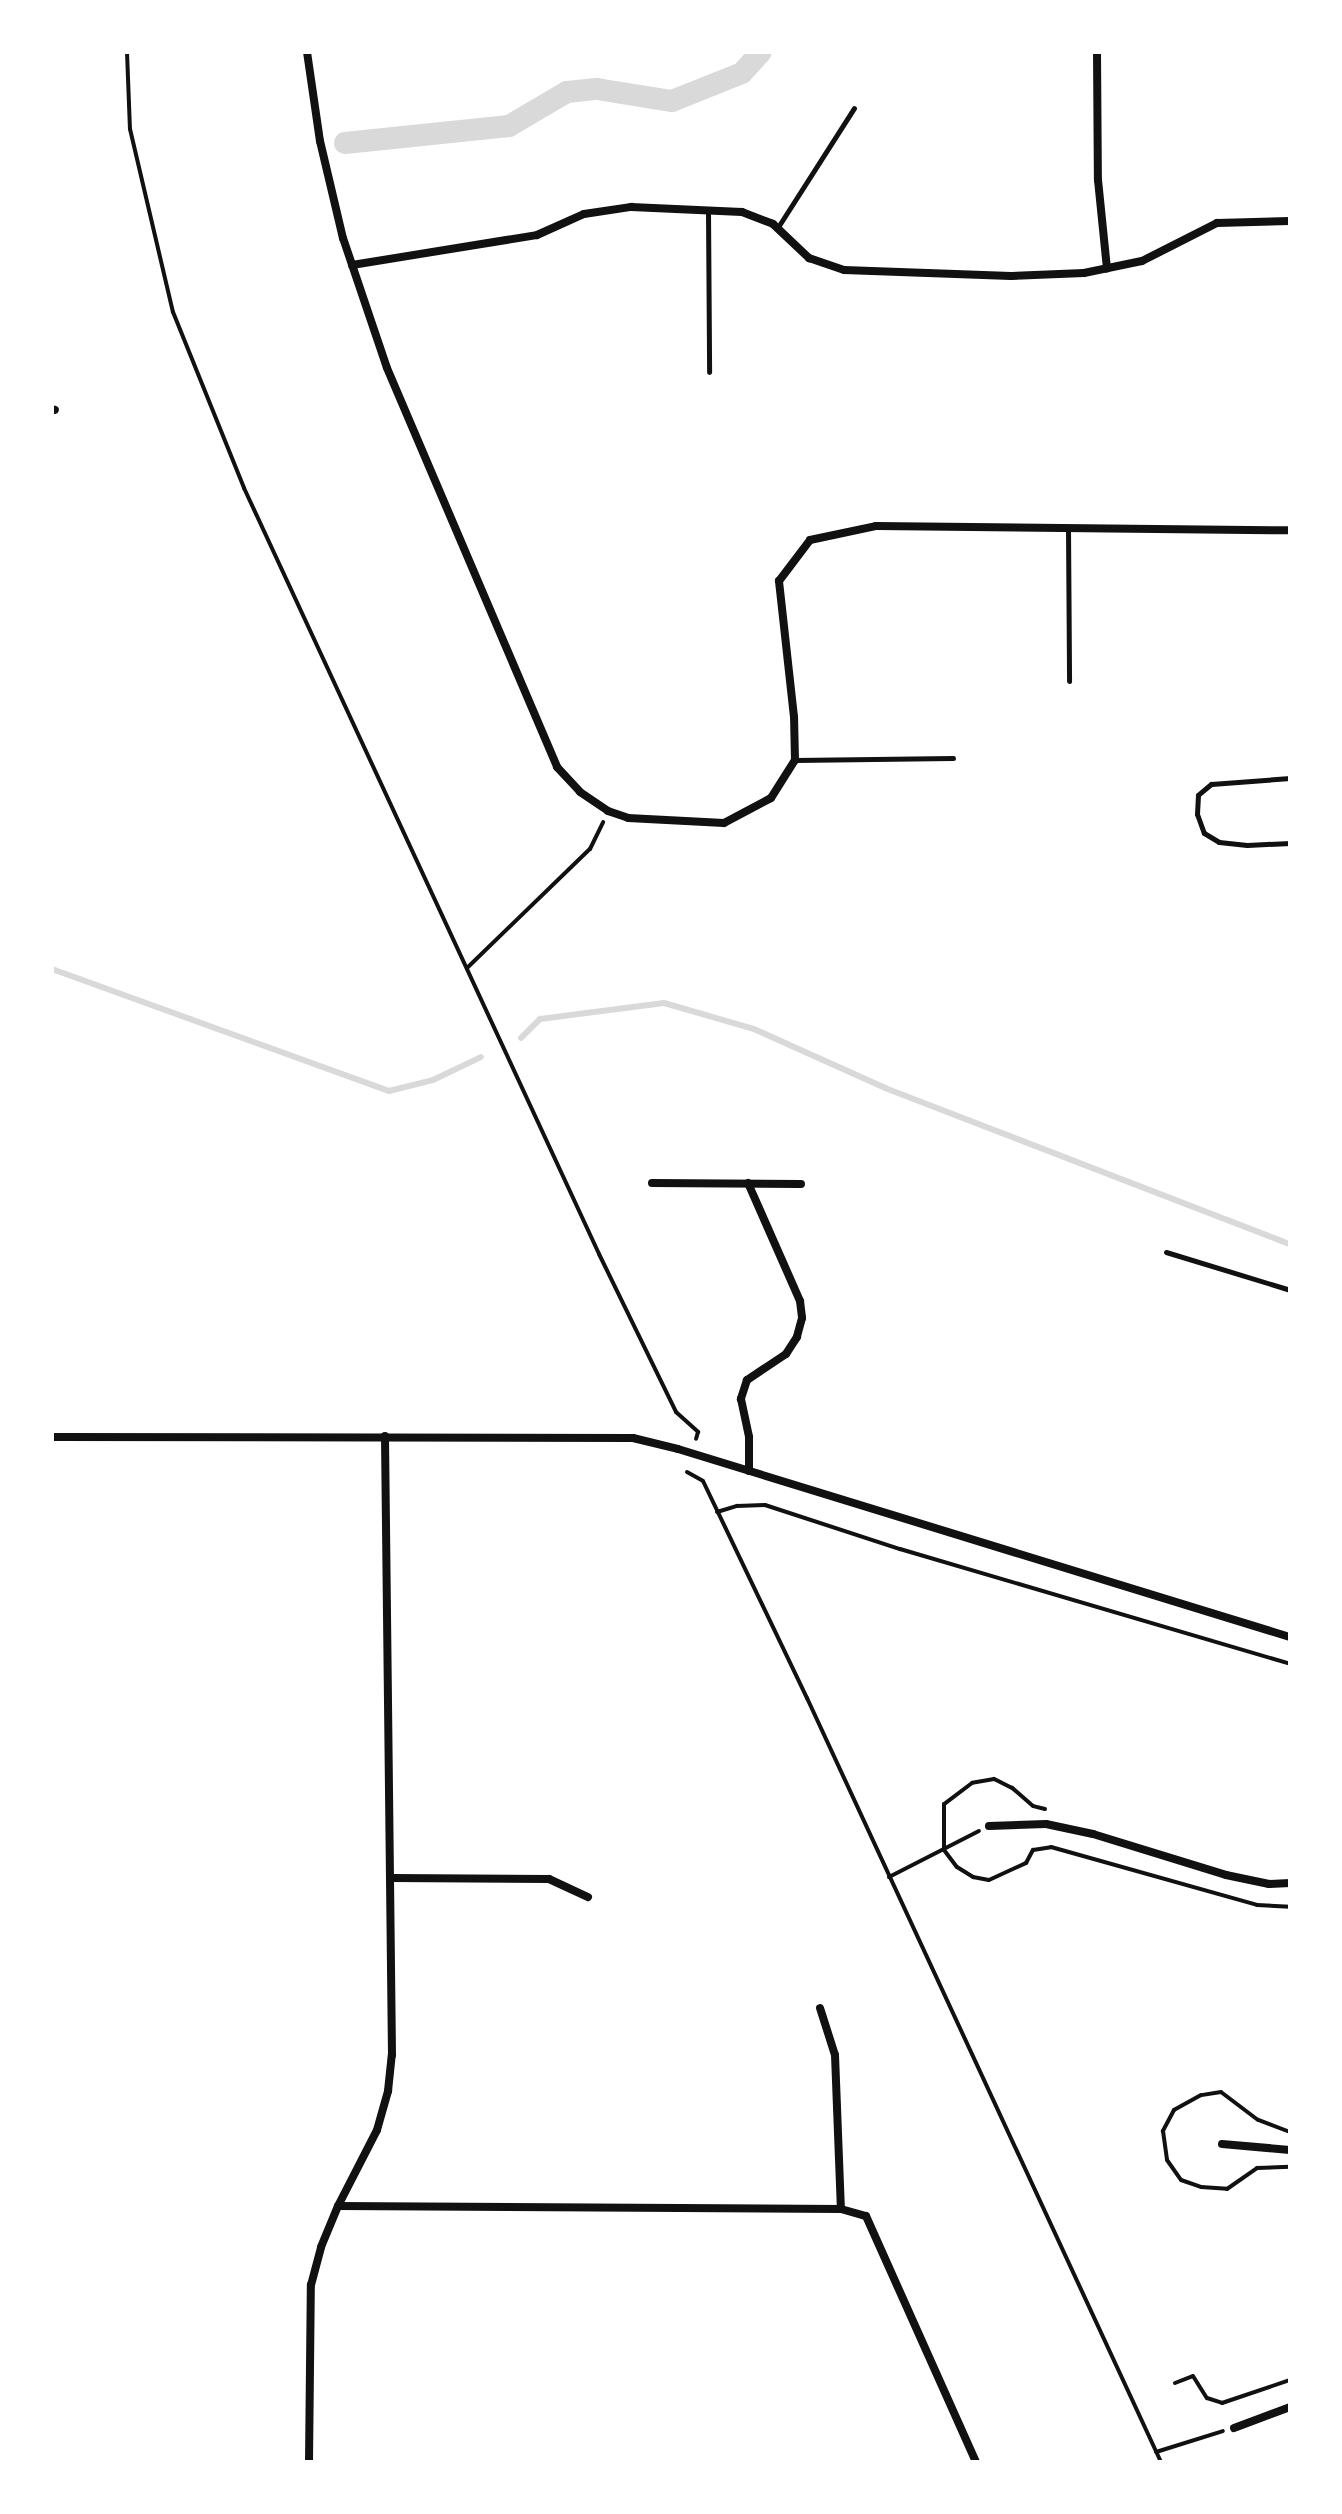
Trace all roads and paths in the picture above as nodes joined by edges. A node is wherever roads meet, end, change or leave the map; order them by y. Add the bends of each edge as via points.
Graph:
1 (127, 52) edge
2 (307, 52) edge
3 (1097, 52) edge
4 (854, 108) dead end
5 (708, 210) junction
6 (1290, 221) edge
7 (778, 228) junction
8 (352, 265) junction
9 (1107, 269) junction
10 (709, 372) dead end
11 (1068, 528) junction
12 (1290, 530) edge
13 (1069, 681) dead end
14 (953, 758) dead end
15 (795, 760) junction
16 (1290, 778) edge
17 (608, 811) junction
18 (1290, 843) edge
19 (467, 968) junction
20 (652, 1183) dead end
21 (748, 1183) junction
22 (801, 1184) dead end
23 (1166, 1252) dead end
24 (1290, 1290) edge
25 (385, 1436) junction
26 (52, 1437) edge
27 (696, 1439) dead end
28 (749, 1471) junction
29 (687, 1472) dead end
30 (717, 1512) junction
31 (1290, 1637) edge
32 (1290, 1664) edge
33 (989, 1826) joint
34 (889, 1877) junction
35 (391, 1878) junction
36 (1290, 1883) edge
37 (588, 1897) dead end
38 (820, 2008) dead end
39 (1222, 2144) dead end
40 (1290, 2150) edge
41 (338, 2206) junction
42 (841, 2209) junction
43 (1290, 2380) edge
44 (1175, 2383) dead end
45 (1290, 2407) edge
46 (1234, 2428) joint
47 (1156, 2452) junction
48 (309, 2462) edge
49 (976, 2462) edge
50 (1161, 2462) edge

1 - 19 path via 130,129 173,312 244,488
2 - 8 street via 320,141
3 - 9 street via 1098,180
4 - 7 lane
5 - 7 street via 742,212
5 - 8 street via 631,207 584,214 537,235
5 - 10 lane
6 - 9 street via 1217,223 1142,261
7 - 9 street via 809,258 844,270 1011,276
8 - 17 street via 387,368 557,767
11 - 12 street
11 - 13 lane
11 - 15 street via 876,526 810,540 779,581
14 - 15 lane
15 - 17 street via 771,798 724,823 628,818
16 - 18 lane via 1211,784 1198,795 1197,814 1204,833 1219,842
17 - 19 path via 590,849
19 - 27 path via 599,1254 676,1412 698,1432
20 - 21 street
21 - 22 street
21 - 28 street via 800,1301 802,1318 786,1354 747,1380 741,1399
23 - 24 lane
25 - 26 street
25 - 28 street via 633,1438
25 - 35 street
28 - 31 street
29 - 30 path via 703,1481
30 - 32 path via 765,1505
30 - 34 path
33 - 34 path
33 - 36 street via 1046,1824 1226,1875
34 - 47 path
35 - 37 street via 549,1879
35 - 41 street via 388,2091 377,2130
38 - 42 street via 835,2055
39 - 40 street
41 - 42 street
41 - 48 street via 311,2285
42 - 49 street via 866,2216
43 - 44 path via 1222,2403 1207,2398 1193,2376
45 - 46 street
46 - 47 path
47 - 50 path

